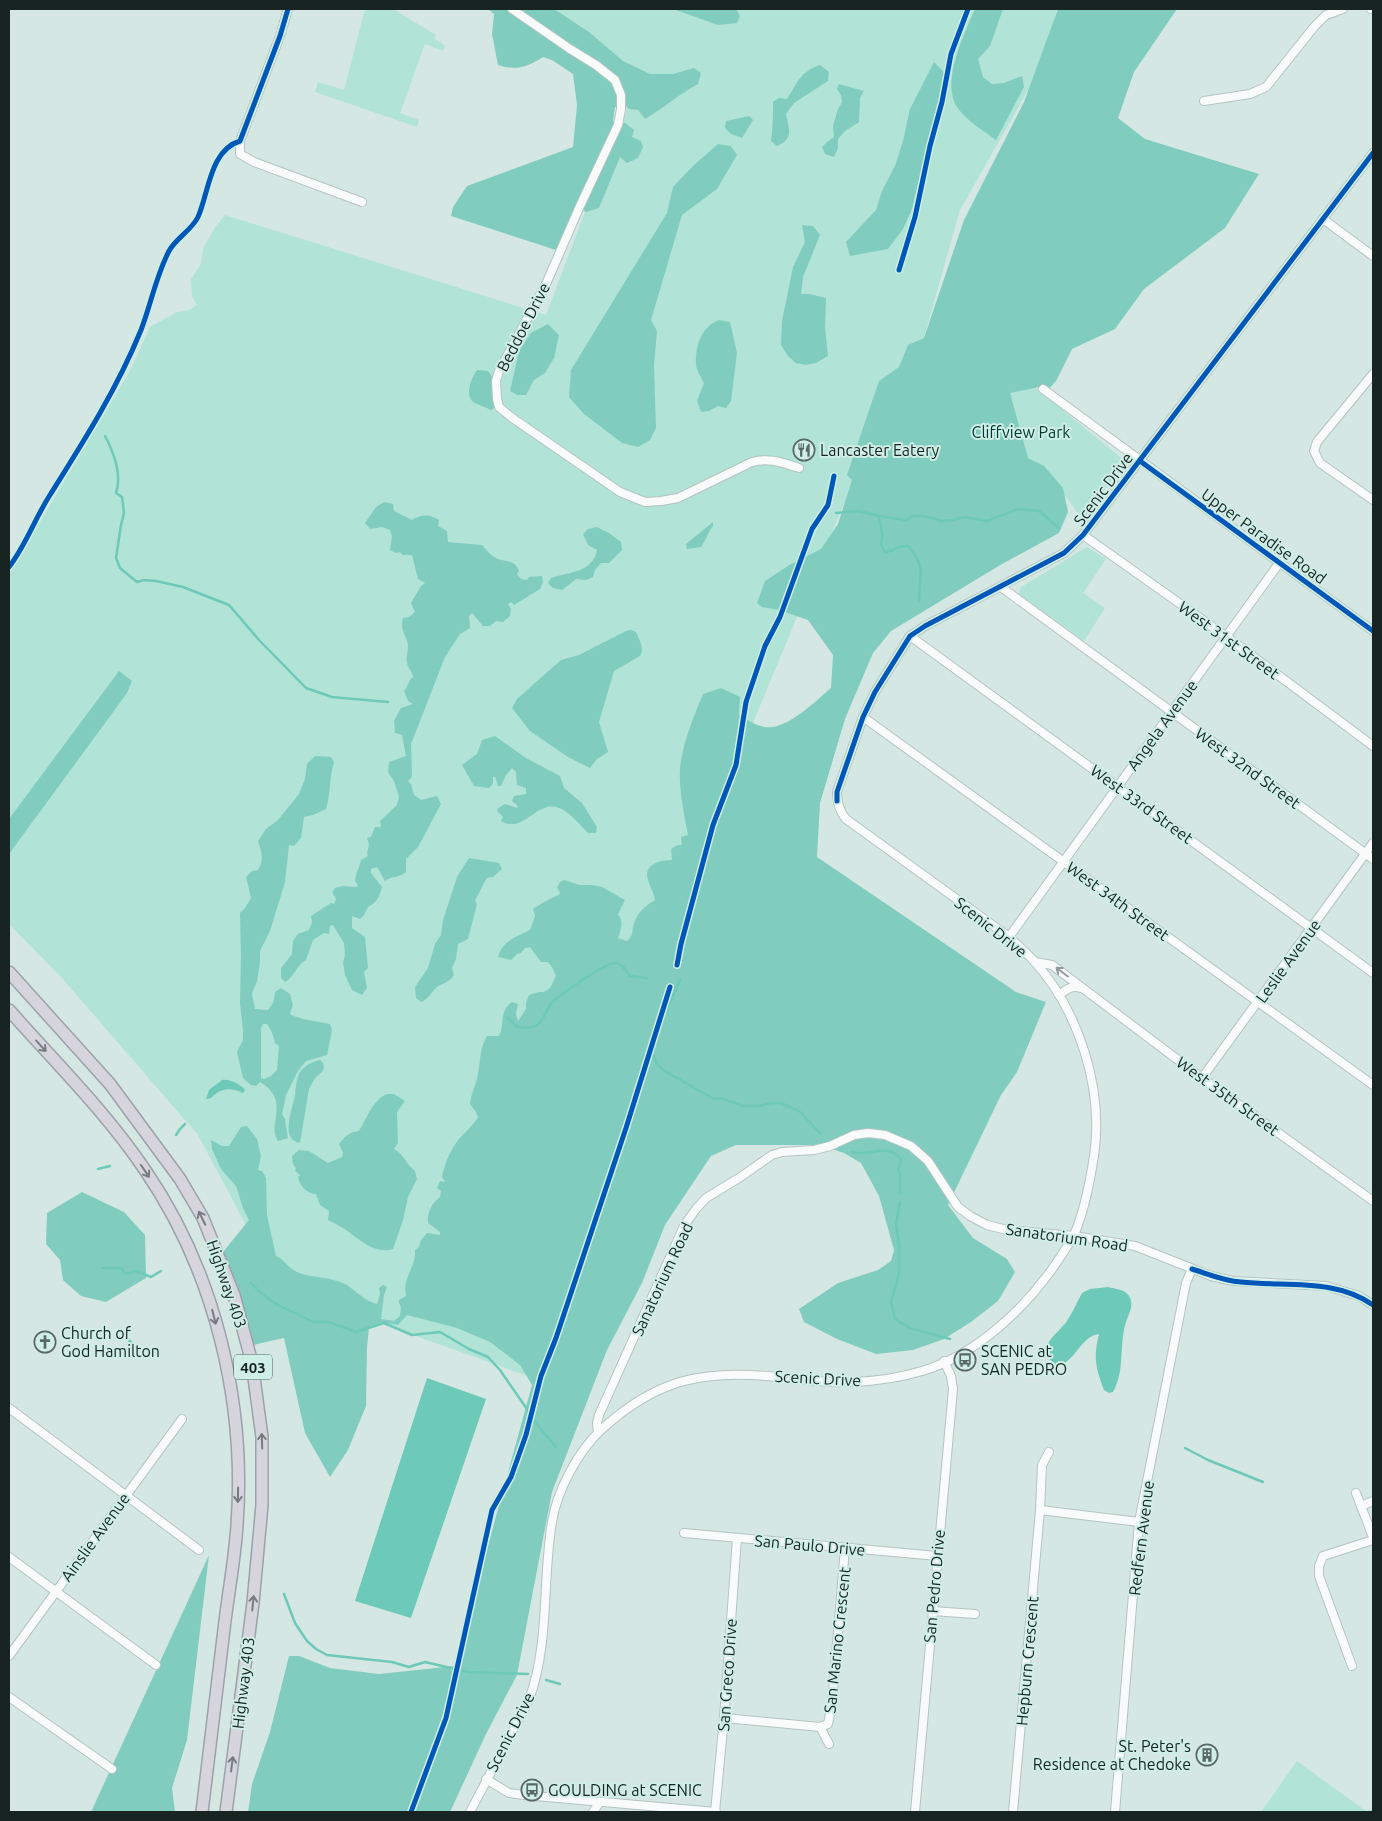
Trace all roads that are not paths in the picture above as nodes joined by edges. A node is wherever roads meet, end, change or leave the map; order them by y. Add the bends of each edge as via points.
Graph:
1 (288, 9) edge
2 (512, 9) edge
3 (1343, 9) edge
4 (1204, 101) dead end
5 (1373, 153) edge
6 (362, 202) dead end
7 (1323, 219) junction
8 (1373, 256) edge
9 (1372, 376) edge
10 (1043, 390) dead end
11 (1140, 461) junction
12 (799, 468) dead end
13 (1373, 500) edge
14 (1084, 535) junction
15 (1280, 562) junction
16 (1001, 587) junction
17 (1373, 631) edge
18 (910, 636) junction
19 (1226, 637) junction
20 (1171, 712) junction
21 (863, 717) junction
22 (1373, 746) edge
23 (1118, 786) junction
24 (1373, 843) edge
25 (1366, 854) junction
26 (1373, 859) edge
27 (1063, 862) junction
28 (1312, 928) junction
29 (1009, 937) junction
30 (1035, 962) junction
31 (9, 972) edge
32 (1373, 972) edge
33 (1086, 990) junction
34 (1059, 995) junction
35 (1258, 1002) junction
36 (9, 1010) edge
37 (1202, 1078) junction
38 (1373, 1085) edge
39 (1373, 1201) edge
40 (1074, 1236) junction
41 (1192, 1269) junction
42 (1373, 1305) edge
43 (944, 1362) junction
44 (9, 1408) edge
45 (182, 1419) dead end
46 (598, 1432) junction
47 (1049, 1452) dead end
48 (1356, 1493) dead end
49 (125, 1496) junction
50 (1373, 1502) edge
51 (1361, 1506) junction
52 (1040, 1510) junction
53 (1139, 1522) junction
54 (684, 1534) dead end
55 (737, 1538) junction
56 (1373, 1539) edge
57 (845, 1548) junction
58 (199, 1550) dead end
59 (937, 1556) junction
60 (9, 1557) edge
61 (55, 1591) junction
62 (932, 1611) junction
63 (975, 1614) dead end
64 (9, 1656) edge
65 (156, 1665) dead end
66 (1352, 1666) dead end
67 (9, 1697) edge
68 (724, 1718) junction
69 (820, 1727) junction
70 (829, 1744) dead end
71 (112, 1769) dead end
72 (486, 1779) junction
73 (599, 1803) junction
74 (202, 1812) edge
75 (226, 1812) edge
76 (470, 1812) edge
77 (593, 1812) edge
78 (715, 1812) edge
79 (915, 1812) edge
80 (1013, 1812) edge
81 (1115, 1812) edge

1 - 6 street via 240,141 240,154
2 - 12 street, Beddoe Drive via 615,80 622,109 618,125 546,284 499,371 496,390 500,407 620,492 646,502 678,498 762,459
3 - 4 street via 1326,15 1314,26 1266,87 1250,94
5 - 7 street, Scenic Drive
7 - 8 street
7 - 11 street, Scenic Drive
9 - 13 street via 1317,442 1314,451 1320,463
10 - 11 street, Upper Paradise Road
11 - 14 street, Scenic Drive
11 - 15 street, Upper Paradise Road
14 - 16 street, Scenic Drive via 1064,553
14 - 19 street, West 31st Street
15 - 17 street, Upper Paradise Road
15 - 19 street, Angela Avenue
16 - 18 street, Scenic Drive
16 - 20 street, West 32nd Street
18 - 21 street, Scenic Drive
18 - 23 street, West 33rd Street
19 - 20 street, Angela Avenue
19 - 22 street, West 31st Street
20 - 23 street, Angela Avenue
20 - 25 street, West 32nd Street
21 - 27 street, West 34th Street
21 - 29 street, Scenic Drive via 837,792 840,813
23 - 27 street, Angela Avenue
23 - 28 street, West 33rd Street
24 - 25 street, Leslie Avenue
25 - 26 street, West 32nd Street
25 - 28 street, Leslie Avenue
27 - 29 street, Angela Avenue
27 - 35 street, West 34th Street
28 - 32 street, West 33rd Street
28 - 35 street, Leslie Avenue
29 - 30 street, Scenic Drive
33 -> 30 street, West 35th Street via 1052,964
30 - 34 street, Scenic Drive
75 -> 31 highway, Highway 403 / 403 via 262,1505 262,1437 252,1363 234,1295 203,1218 180,1179 110,1084
33 - 34 street via 1076,986
33 - 37 street, West 35th Street
34 - 40 street, Scenic Drive via 1085,1055 1096,1120 1090,1182
35 - 37 street, Leslie Avenue
35 - 38 street, West 34th Street
36 -> 74 highway, Highway 403 / 403 via 105,1117 150,1179 184,1238 199,1272 211,1305 228,1375 237,1444 237,1525
37 - 39 street, West 35th Street
40 - 41 street, Sanatorium Road via 1135,1246
40 - 43 street, Scenic Drive via 1042,1283 1016,1313 972,1347
40 - 46 street, Sanatorium Road via 1007,1230 970,1216 958,1207 928,1161 910,1146 884,1135 854,1135 822,1148 772,1155 706,1198 684,1226 599,1415
41 - 42 street, Sanatorium Road via 1233,1282 1326,1286 1359,1296
41 - 53 street, Redfern Avenue via 1186,1283
43 - 46 street, Scenic Drive via 924,1371 849,1382 736,1374 696,1377 644,1398
43 - 59 street, San Pedro Drive via 953,1389
44 - 49 street
45 - 49 street, Ainslie Avenue
46 - 72 street, Scenic Drive via 578,1457 558,1499 552,1520 543,1641 536,1681
47 - 52 street, Hepburn Crescent via 1042,1465
48 - 51 street
49 - 58 street
49 - 61 street, Ainslie Avenue
50 - 51 street
51 - 56 street
52 - 53 street
52 - 80 street, Hepburn Crescent
53 - 81 street, Redfern Avenue
54 - 55 street, San Paulo Drive
55 - 57 street, San Paulo Drive
55 - 68 street, San Greco Drive
56 - 66 street via 1323,1556 1319,1566 1319,1576
57 - 59 street, San Paulo Drive
57 - 69 street, San Marino Crescent via 830,1716 828,1724
59 - 62 street, San Pedro Drive
60 - 61 street
61 - 64 street, Ainslie Avenue
61 - 65 street
62 - 63 street
62 - 79 street, San Pedro Drive
67 - 71 street
68 - 69 street, San Marino Crescent
68 - 78 street, San Greco Drive
69 - 70 street, San Marino Crescent
72 - 73 street via 509,1793
72 - 76 street, Scenic Drive
73 - 77 street
73 - 78 street

